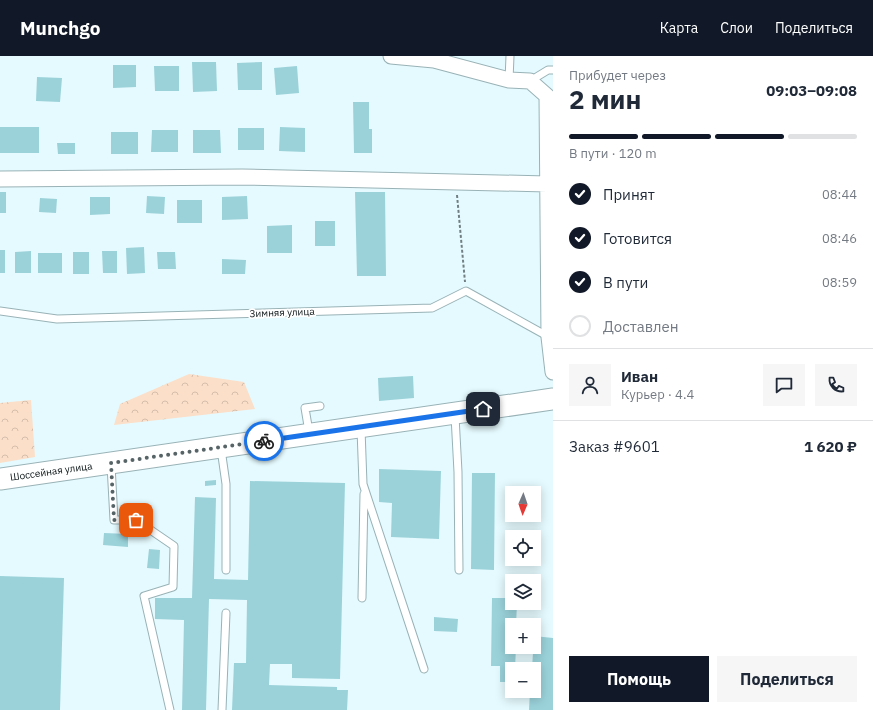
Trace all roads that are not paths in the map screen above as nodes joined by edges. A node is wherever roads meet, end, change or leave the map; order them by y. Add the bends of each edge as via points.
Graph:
1 (391, 56) edge
2 (510, 56) edge
3 (432, 58) edge
4 (553, 70) edge
5 (509, 80) junction
6 (530, 81) junction
7 (0, 180) edge
8 (547, 184) junction
9 (0, 311) edge
10 (549, 336) junction
11 (553, 372) edge
12 (553, 399) edge
13 (320, 406) dead end
14 (455, 413) junction
15 (361, 427) junction
16 (309, 434) junction
17 (221, 447) junction
18 (111, 463) junction
19 (0, 479) edge
20 (364, 488) junction
21 (226, 570) dead end
22 (458, 570) dead end
23 (362, 598) dead end
24 (226, 613) dead end
25 (424, 669) dead end
26 (170, 710) edge
27 (222, 710) edge

1 - 3 street
2 - 5 lane
3 - 5 street
4 - 6 lane via 548,70
5 - 6 street
6 - 8 street via 547,96
7 - 8 street via 242,177
8 - 10 street
9 - 10 lane, Зимняя улица via 57,319 432,308 466,291
10 - 11 street
12 - 14 main road, Шоссейная улица
13 - 16 lane via 305,408
14 - 15 main road, Шоссейная улица
14 - 22 lane
15 - 16 main road, Шоссейная улица
15 - 20 lane
16 - 17 main road, Шоссейная улица
17 - 18 main road, Шоссейная улица
17 - 21 lane via 226,484
18 - 19 main road, Шоссейная улица
18 - 26 lane via 114,520 136,520 174,546 173,587 144,596
20 - 23 lane
20 - 25 lane
24 - 27 lane

